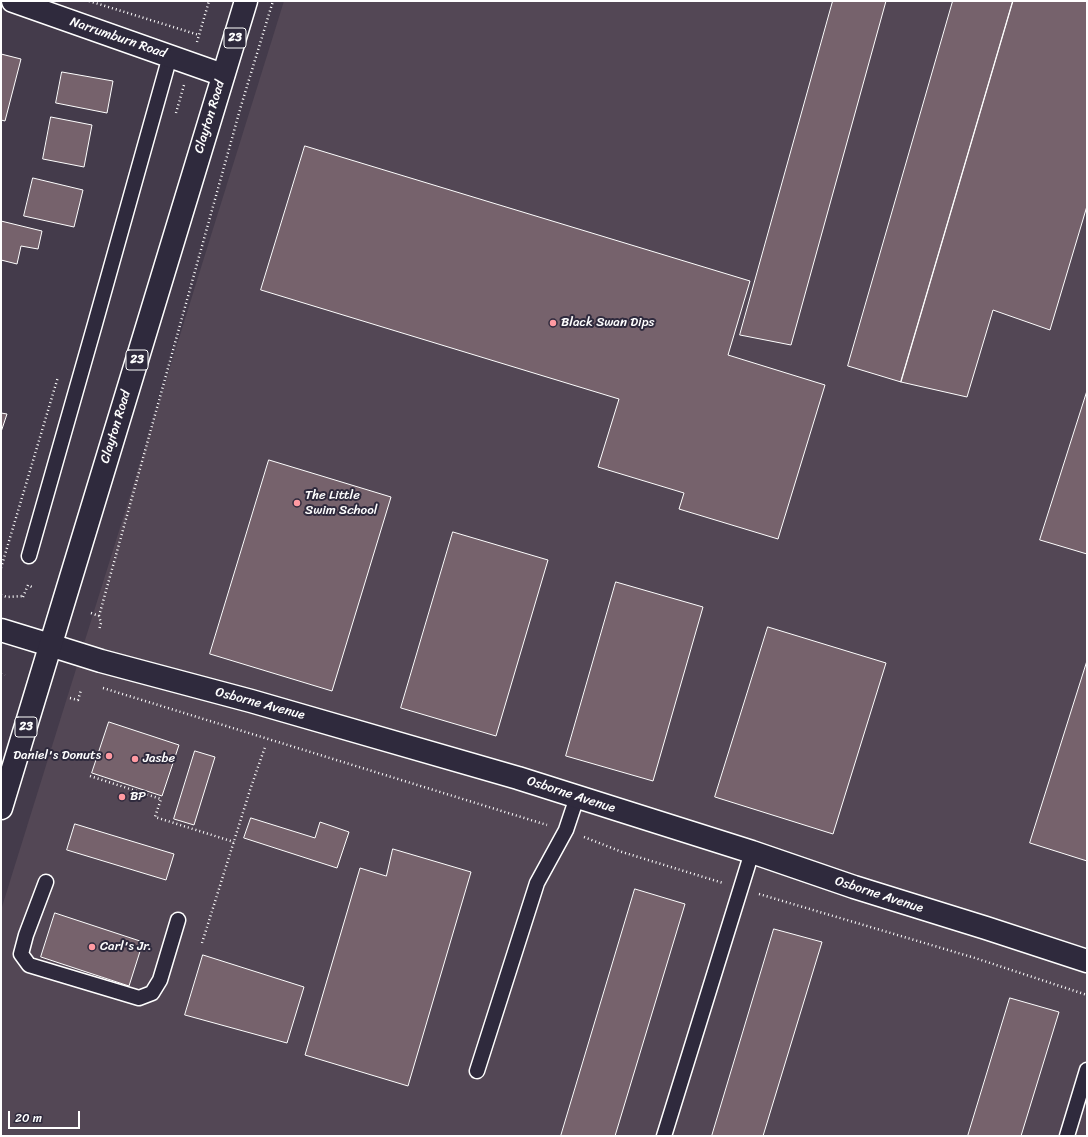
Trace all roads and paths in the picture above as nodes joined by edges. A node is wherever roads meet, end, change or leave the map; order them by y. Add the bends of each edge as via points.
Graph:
1 (13, 1) edge
2 (89, 1) edge
3 (246, 1) edge
4 (273, 1) edge
5 (199, 35) dead end
6 (170, 56) junction
7 (224, 75) junction
8 (29, 556) dead end
9 (34, 588) dead end
10 (1, 595) edge
11 (91, 613) dead end
12 (99, 616) junction
13 (1, 630) edge
14 (98, 630) dead end
15 (50, 645) junction
16 (1, 674) edge
17 (5, 675) dead end
18 (81, 690) dead end
19 (70, 698) dead end
20 (265, 747) dead end
21 (90, 776) dead end
22 (577, 797) junction
23 (1, 808) edge
24 (234, 842) junction
25 (752, 852) junction
26 (46, 882) dead end
27 (178, 920) dead end
28 (202, 943) dead end
29 (1087, 961) edge
30 (1087, 1070) edge
31 (477, 1071) dead end
32 (664, 1136) edge
33 (1066, 1136) edge

1 - 6 street, Narrumburn Road
2 - 5 path
3 - 7 street, Clayton Road / 23
4 - 12 path via 241,106
6 - 7 street, Narrumburn Road
6 - 8 lane
7 - 15 street, Clayton Road / 23
9 - 10 path via 28,585 23,596
11 - 12 path
12 - 14 path via 101,623
13 - 15 street, Osborne Avenue
15 - 22 street, Osborne Avenue via 354,730
15 - 23 street, Clayton Road / 23
16 - 17 path
18 - 19 path via 78,700
20 - 24 path
21 - 24 path via 161,799 155,817
22 - 25 street, Osborne Avenue
22 - 31 lane via 566,830 537,883
24 - 28 path
25 - 29 street, Osborne Avenue
25 - 32 lane
26 - 27 lane via 21,954 29,965 139,998 152,993 160,980
30 - 33 lane

